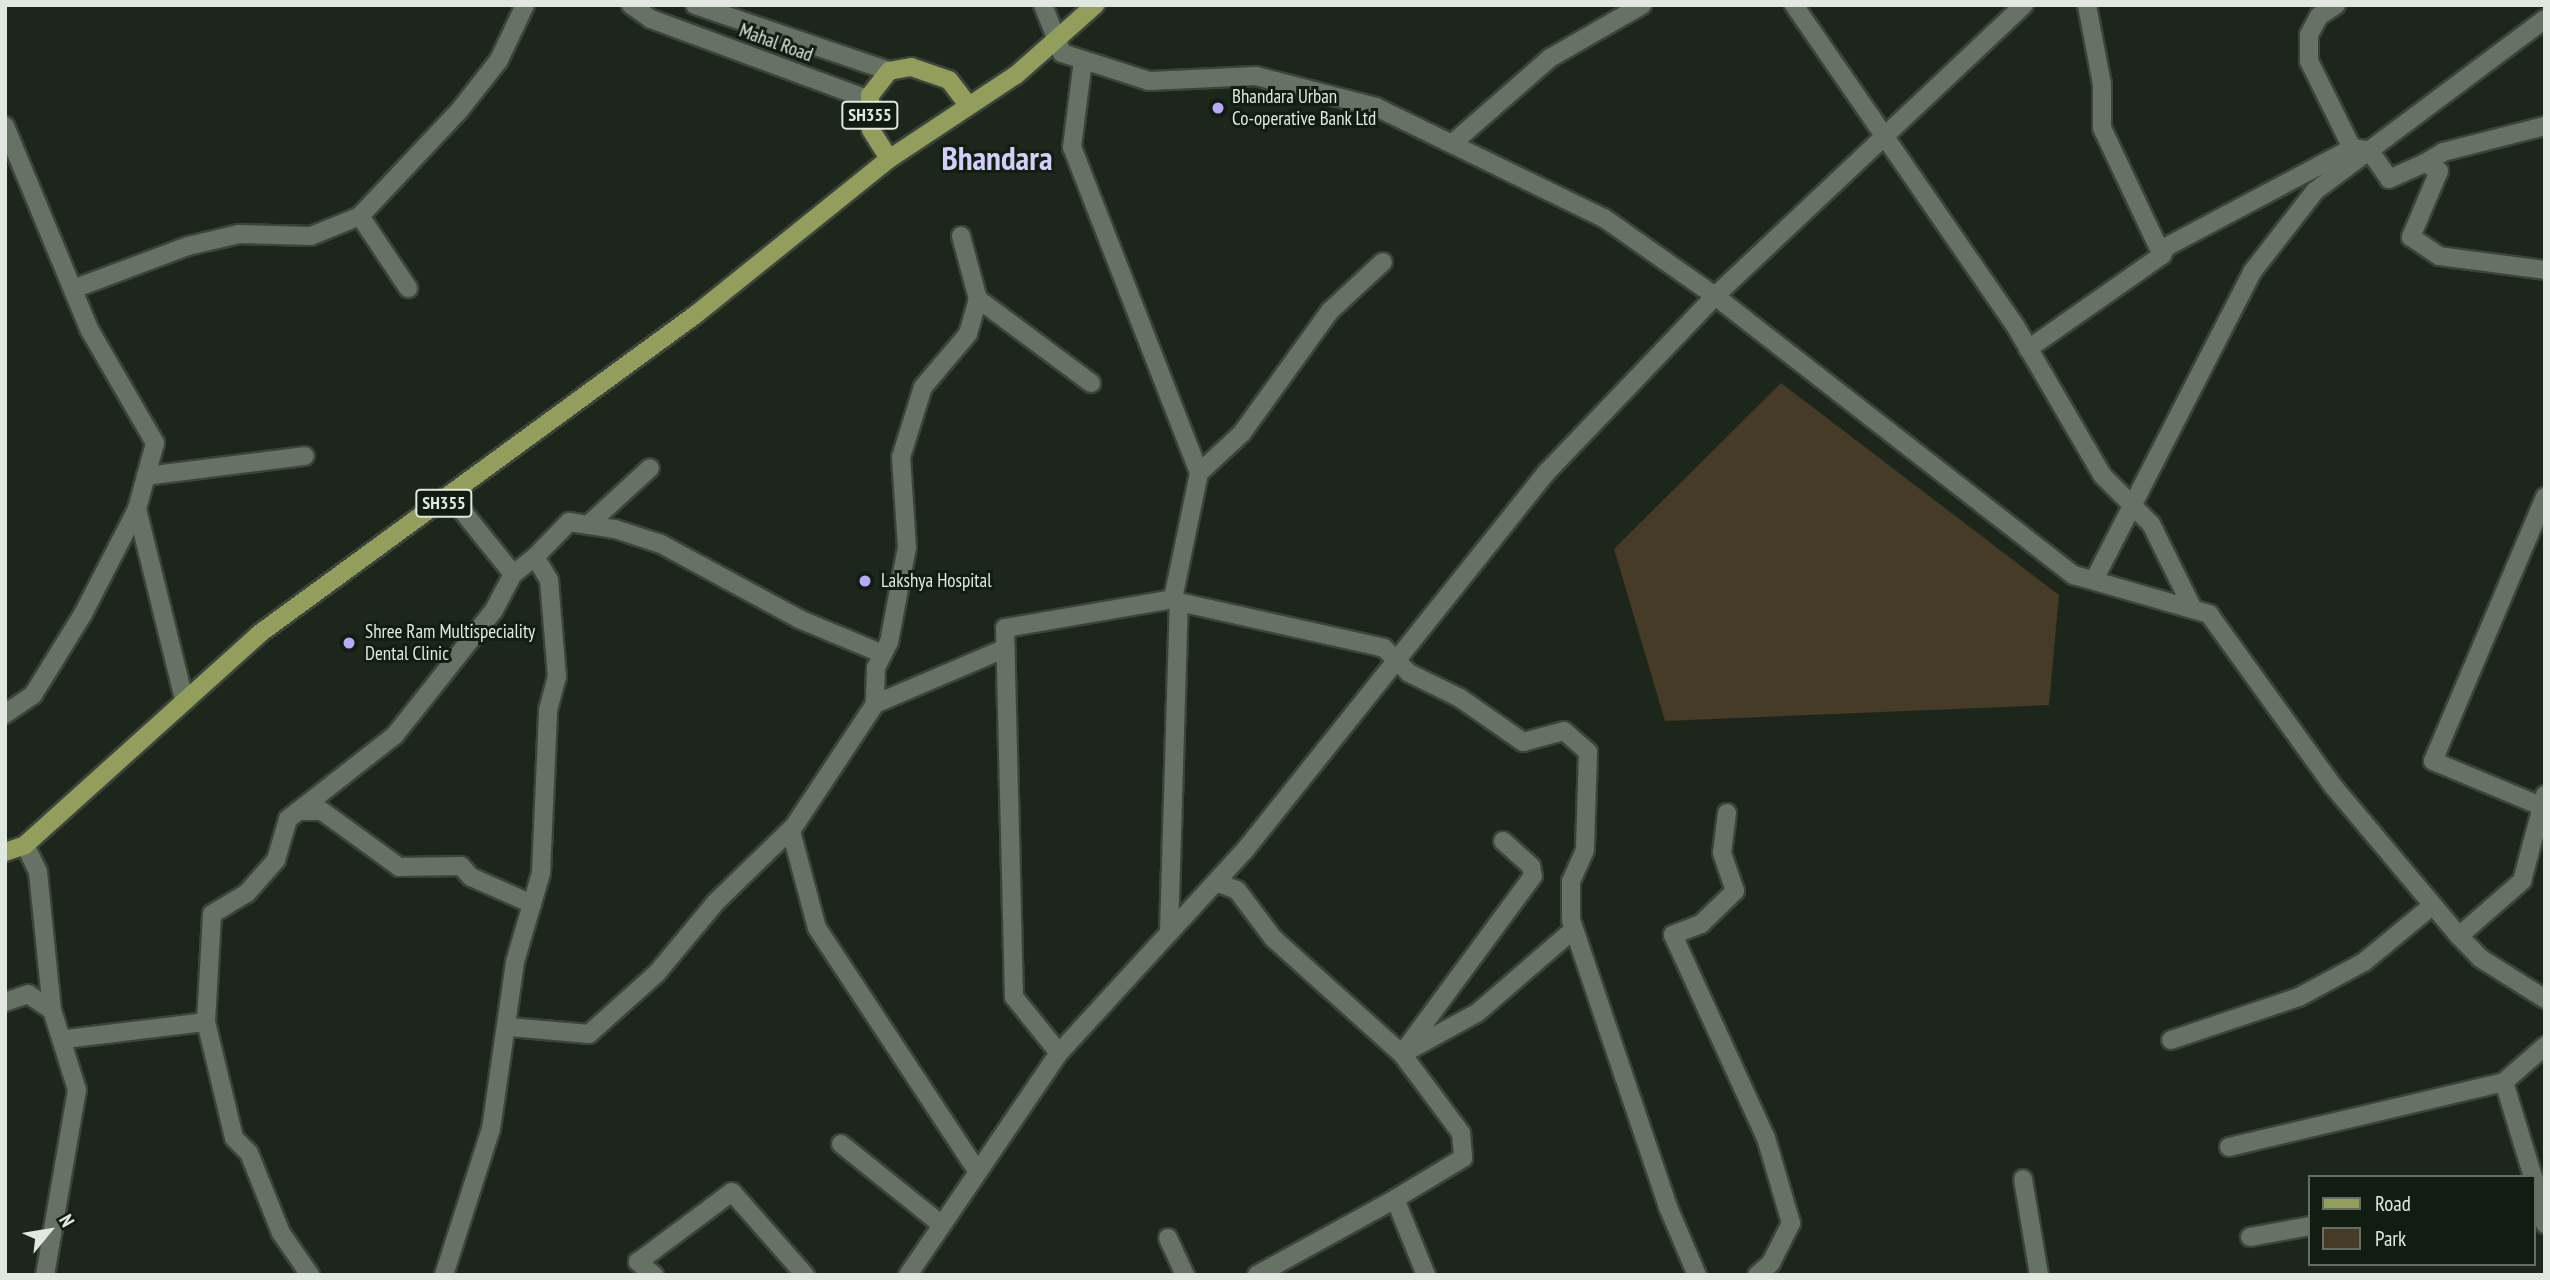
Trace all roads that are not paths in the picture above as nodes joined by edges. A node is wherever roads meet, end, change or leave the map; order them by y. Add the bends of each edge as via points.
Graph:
1 (525, 5) edge
2 (631, 5) edge
3 (695, 5) edge
4 (1043, 5) edge
5 (1095, 5) edge
6 (1642, 5) edge
7 (1794, 5) edge
8 (2024, 5) edge
9 (2087, 5) edge
10 (2336, 5) edge
11 (2545, 19) edge
12 (1056, 40) junction
13 (1083, 60) junction
14 (889, 71) junction
15 (870, 100) junction
16 (968, 105) junction
17 (5, 126) edge
18 (2545, 126) edge
19 (1881, 137) junction
20 (1454, 142) junction
21 (2360, 149) junction
22 (889, 159) junction
23 (2425, 163) junction
24 (360, 216) junction
25 (961, 236) dead end
26 (2162, 255) junction
27 (1383, 262) dead end
28 (2545, 270) edge
29 (408, 288) dead end
30 (73, 289) junction
31 (1715, 296) junction
32 (978, 299) junction
33 (2028, 349) junction
34 (1091, 383) dead end
35 (305, 456) dead end
36 (650, 468) dead end
37 (1199, 473) junction
38 (146, 476) junction
39 (451, 497) junction
40 (2545, 497) edge
41 (2135, 508) junction
42 (137, 509) junction
43 (588, 525) junction
44 (536, 557) junction
45 (513, 574) junction
46 (2094, 580) junction
47 (1176, 601) junction
48 (2193, 609) junction
49 (1006, 648) junction
50 (883, 654) junction
51 (1398, 662) junction
52 (184, 699) junction
53 (875, 704) junction
54 (5, 714) edge
55 (2543, 800) edge
56 (298, 811) junction
57 (1727, 813) dead end
58 (792, 828) junction
59 (1503, 841) dead end
60 (25, 845) junction
61 (5, 852) edge
62 (1216, 882) junction
63 (532, 904) junction
64 (2433, 905) junction
65 (1574, 929) junction
66 (1169, 933) junction
67 (2459, 936) junction
68 (2545, 999) edge
69 (5, 1002) edge
70 (52, 1010) junction
71 (205, 1022) junction
72 (510, 1027) junction
73 (65, 1040) junction
74 (2171, 1040) dead end
75 (2545, 1046) edge
76 (1059, 1053) junction
77 (1402, 1054) junction
78 (2504, 1082) junction
79 (841, 1144) dead end
80 (2229, 1147) dead end
81 (978, 1172) junction
82 (2533, 1175) edge
83 (2023, 1179) dead end
84 (2536, 1187) edge
85 (1395, 1199) junction
86 (2545, 1224) edge
87 (942, 1225) junction
88 (2308, 1226) edge
89 (2250, 1237) dead end
90 (1168, 1238) dead end
91 (1764, 1273) edge
92 (45, 1275) edge
93 (310, 1275) edge
94 (444, 1275) edge
95 (654, 1275) edge
96 (805, 1275) edge
97 (908, 1275) edge
98 (1185, 1275) edge
99 (1257, 1275) edge
100 (1426, 1275) edge
101 (1697, 1275) edge
102 (2039, 1275) edge

1 - 24 street via 499,60 459,111
2 - 15 street, Mahal Road via 651,19
3 - 14 street, Mahal Road
4 - 12 street
5 - 12 main road, SH355
6 - 20 street via 1550,58
7 - 19 street
8 - 19 street
9 - 26 street via 2102,84 2102,128
10 - 21 street via 2319,16 2309,35 2309,61
11 - 21 street
12 - 13 street via 1062,53
12 - 16 main road, SH355
13 - 20 street via 1149,81 1256,76 1376,107
13 - 37 street via 1072,147
14 - 15 main road, SH355
14 - 16 main road via 911,67 949,80
15 - 22 main road, SH355 via 871,130
16 - 22 main road, SH355
17 - 30 street
18 - 23 street via 2443,152
19 - 31 street
19 - 33 street
20 - 31 street via 1604,218
21 - 23 street via 2389,179
21 - 26 street via 2166,247
21 - 41 street via 2315,191 2252,272
22 - 39 main road, SH355 via 695,315
23 - 28 street via 2439,171 2411,237 2439,256
24 - 29 street
24 - 30 street via 311,236 239,234 188,246
25 - 32 street
26 - 33 street
27 - 37 street via 1329,311 1242,433
30 - 38 street via 155,443
31 - 46 street via 2074,575
31 - 51 street via 1548,472
32 - 34 street
32 - 50 street via 968,334 923,387 909,426 901,457 907,547
33 - 41 street via 2102,475
35 - 38 street
36 - 43 street
37 - 47 street
38 - 42 street
39 - 45 street
39 - 52 main road, SH355 via 260,634
40 - 55 street via 2433,761
41 - 46 street
41 - 48 street via 2151,524
42 - 52 street
42 - 54 street via 33,695
43 - 44 street via 569,522
43 - 50 street via 661,544 799,619
44 - 45 street
44 - 63 street via 549,580 557,677 547,733 541,873
45 - 56 street via 494,610 395,734
46 - 48 street
47 - 49 street via 1005,628
47 - 51 street via 1384,648
47 - 66 street
48 - 64 street via 2209,614 2333,786
49 - 53 street
49 - 76 street via 1014,997
50 - 53 street
51 - 62 street
51 - 65 street via 1522,742 1564,731 1588,752 1584,850 1571,881
52 - 60 main road, SH355
53 - 58 street
55 - 67 street via 2522,881
56 - 63 street via 322,811 399,867 461,866 471,877
56 - 71 street via 288,819 276,860 247,893 212,914
57 - 91 street via 1722,853 1735,891 1701,924 1673,935 1766,1138 1791,1223
58 - 72 street via 716,902 657,973 589,1034
58 - 81 street via 817,928
59 - 77 street via 1533,876
60 - 61 main road, SH355
60 - 70 street via 38,872
62 - 66 street
62 - 77 street via 1237,890 1273,938
63 - 72 street via 515,962
64 - 67 street
64 - 74 street via 2364,962 2299,997
65 - 77 street via 1477,1013
65 - 101 street via 1668,1207
66 - 76 street
67 - 68 street via 2480,958
69 - 70 street via 28,994
70 - 73 street
71 - 73 street
71 - 93 street via 234,1138 249,1153 281,1233
72 - 94 street via 491,1129
73 - 92 street via 77,1090
75 - 78 street
76 - 81 street
77 - 85 street via 1461,1133 1463,1158
78 - 80 street
78 - 82 street
79 - 87 street
81 - 87 street
83 - 102 street
84 - 86 street
85 - 99 street
85 - 100 street
87 - 97 street
88 - 89 street
90 - 98 street
95 - 96 street via 638,1262 732,1192

